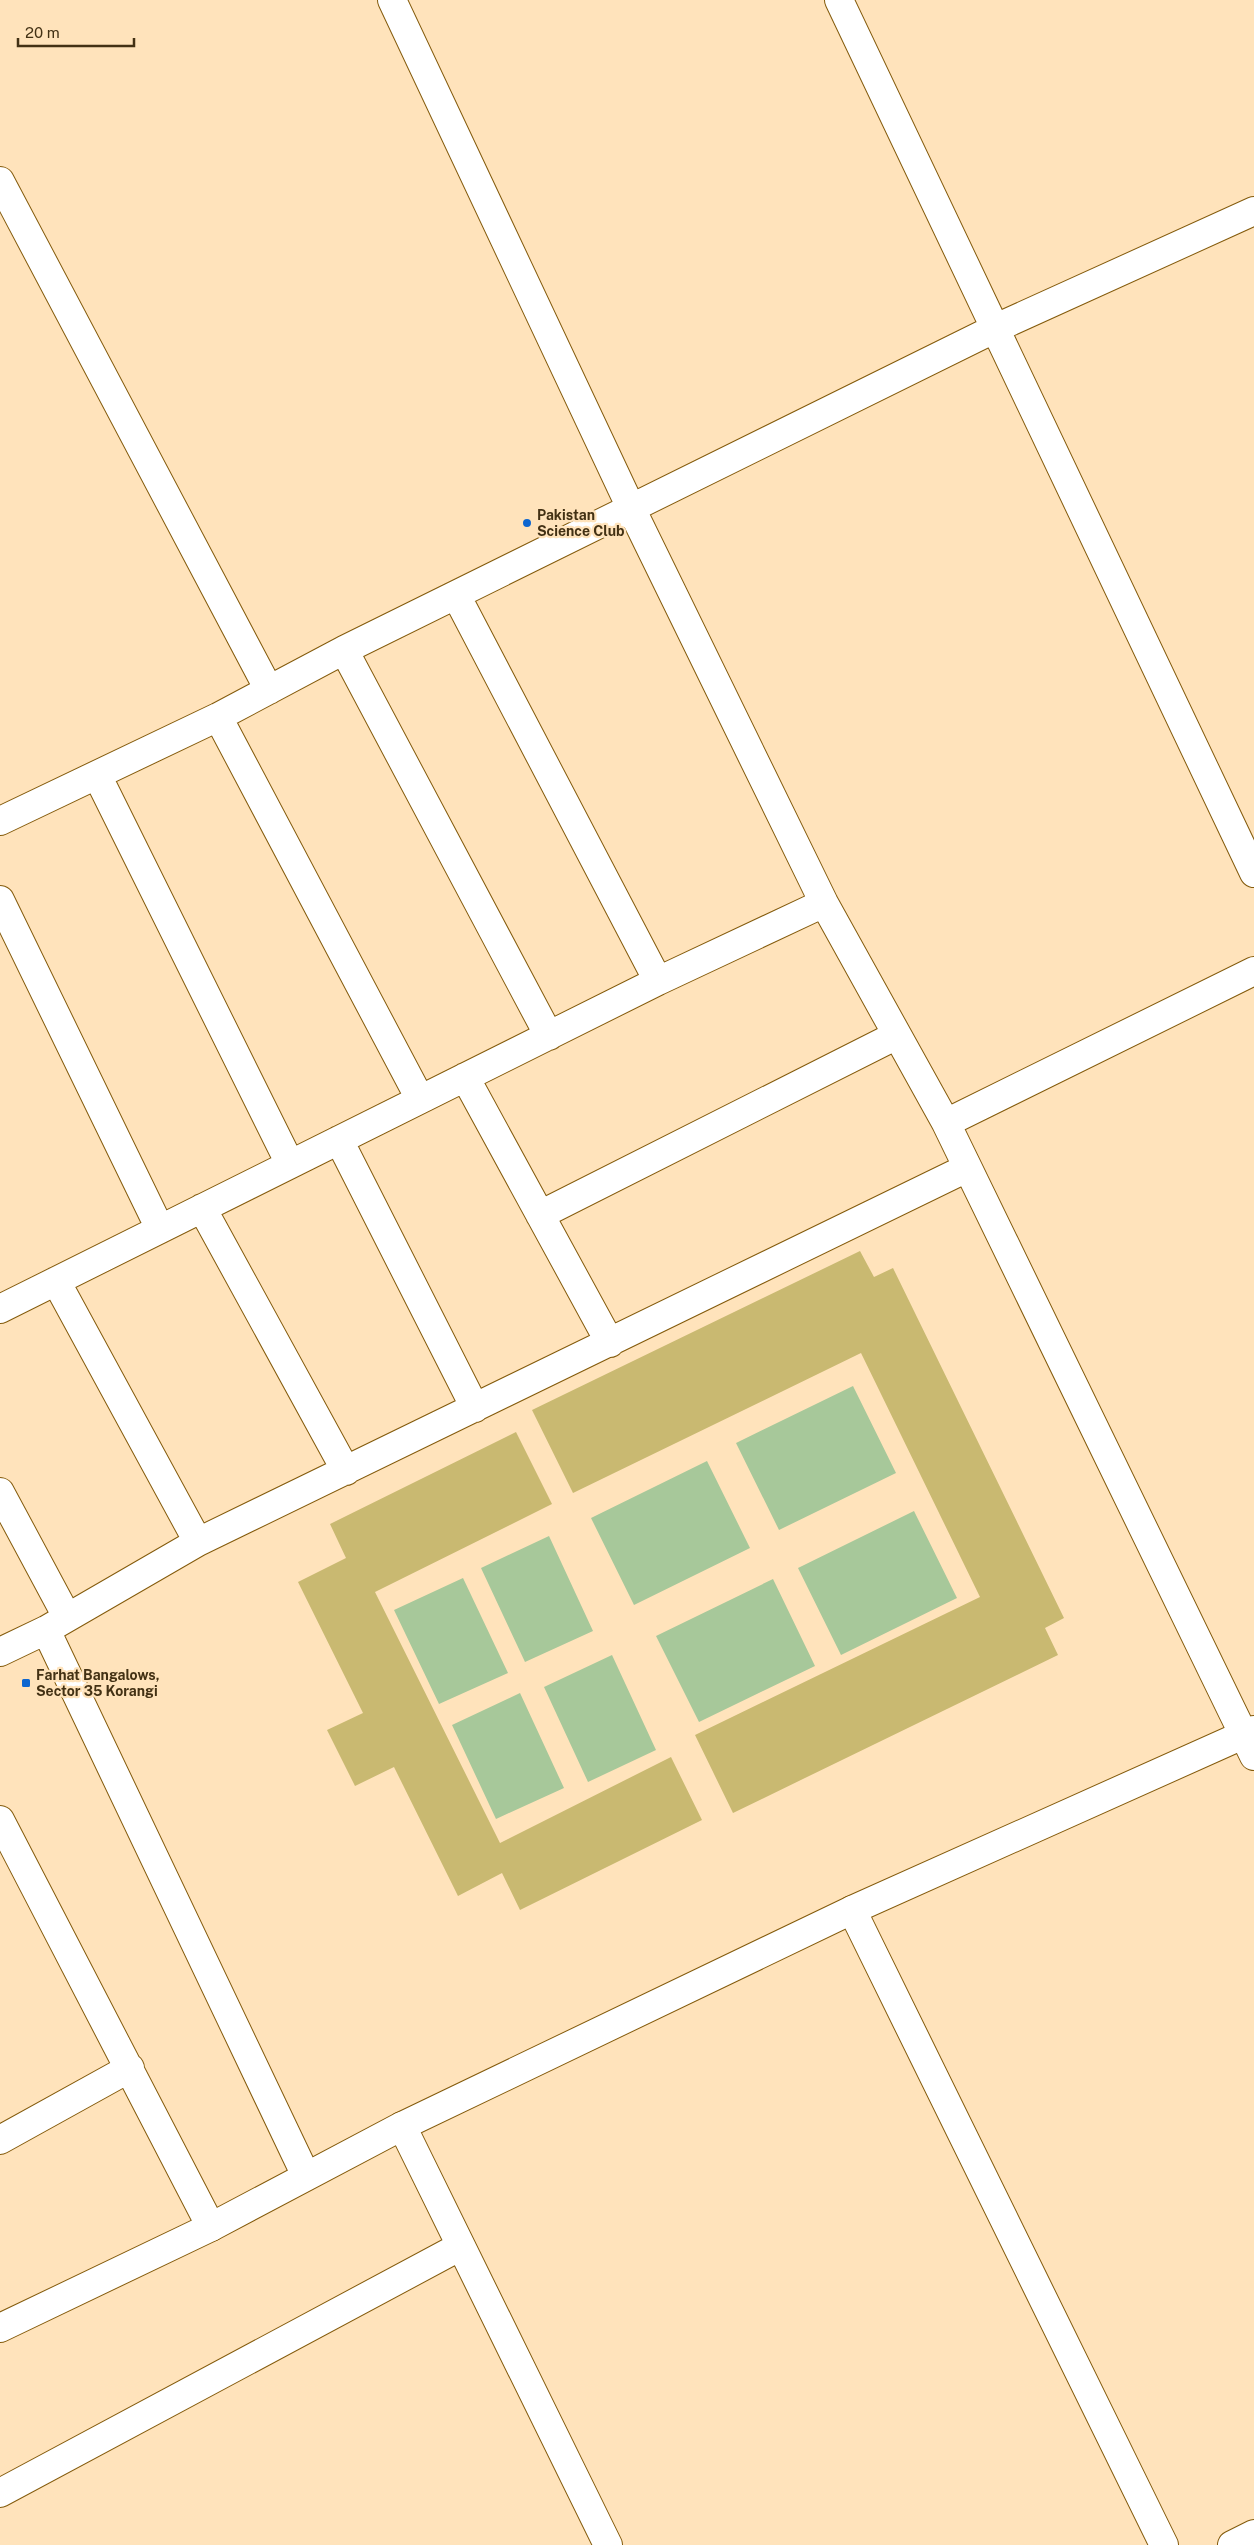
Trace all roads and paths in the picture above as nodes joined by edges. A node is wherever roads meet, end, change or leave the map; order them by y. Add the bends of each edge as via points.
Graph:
1 (392, 0) edge
2 (839, 0) edge
3 (0, 181) edge
4 (1254, 211) edge
5 (996, 328) junction
6 (631, 508) junction
7 (456, 595) junction
8 (344, 650) junction
9 (269, 690) junction
10 (218, 717) junction
11 (97, 775) junction
12 (0, 821) edge
13 (1254, 873) edge
14 (0, 900) edge
15 (824, 903) junction
16 (1254, 970) edge
17 (658, 981) junction
18 (549, 1036) junction
19 (895, 1036) junction
20 (465, 1077) junction
21 (420, 1100) junction
22 (946, 1123) junction
23 (339, 1140) junction
24 (290, 1164) junction
25 (967, 1168) junction
26 (202, 1208) junction
27 (540, 1215) junction
28 (160, 1229) junction
29 (56, 1281) junction
30 (0, 1308) edge
31 (610, 1343) junction
32 (476, 1408) junction
33 (346, 1470) junction
34 (0, 1492) edge
35 (198, 1542) junction
36 (56, 1623) junction
37 (0, 1652) edge
38 (1250, 1740) edge
39 (0, 1820) edge
40 (852, 1910) junction
41 (130, 2068) junction
42 (402, 2126) junction
43 (0, 2140) edge
44 (306, 2176) junction
45 (211, 2227) junction
46 (462, 2246) junction
47 (0, 2328) edge
48 (0, 2493) edge
49 (1254, 2534) edge
50 (608, 2545) edge
51 (1164, 2545) edge
52 (1232, 2545) edge

1 - 6 street
2 - 5 street
3 - 9 street
4 - 5 street
5 - 6 street
5 - 13 street
6 - 7 street
6 - 15 street
7 - 8 street
7 - 17 street
8 - 9 street
8 - 18 street
9 - 10 street
10 - 11 street
10 - 21 street
11 - 12 street
11 - 24 street
14 - 28 street
15 - 17 street
15 - 19 street
16 - 22 street
17 - 18 street
18 - 20 street
19 - 22 street
19 - 27 street
20 - 21 street
20 - 27 street
21 - 23 street
22 - 25 street
23 - 24 street
23 - 32 street
24 - 26 street
25 - 31 street
25 - 38 street
26 - 28 street
26 - 33 street
27 - 31 street
28 - 29 street
29 - 30 street
29 - 35 street
31 - 32 street
32 - 33 street
33 - 35 street
34 - 36 street
35 - 36 street
36 - 37 street
36 - 44 street
38 - 40 street
39 - 41 street
40 - 42 street
40 - 51 street
41 - 43 street
41 - 45 street
42 - 44 street
42 - 46 street
44 - 45 street
45 - 47 street
46 - 48 street
46 - 50 street
49 - 52 street

